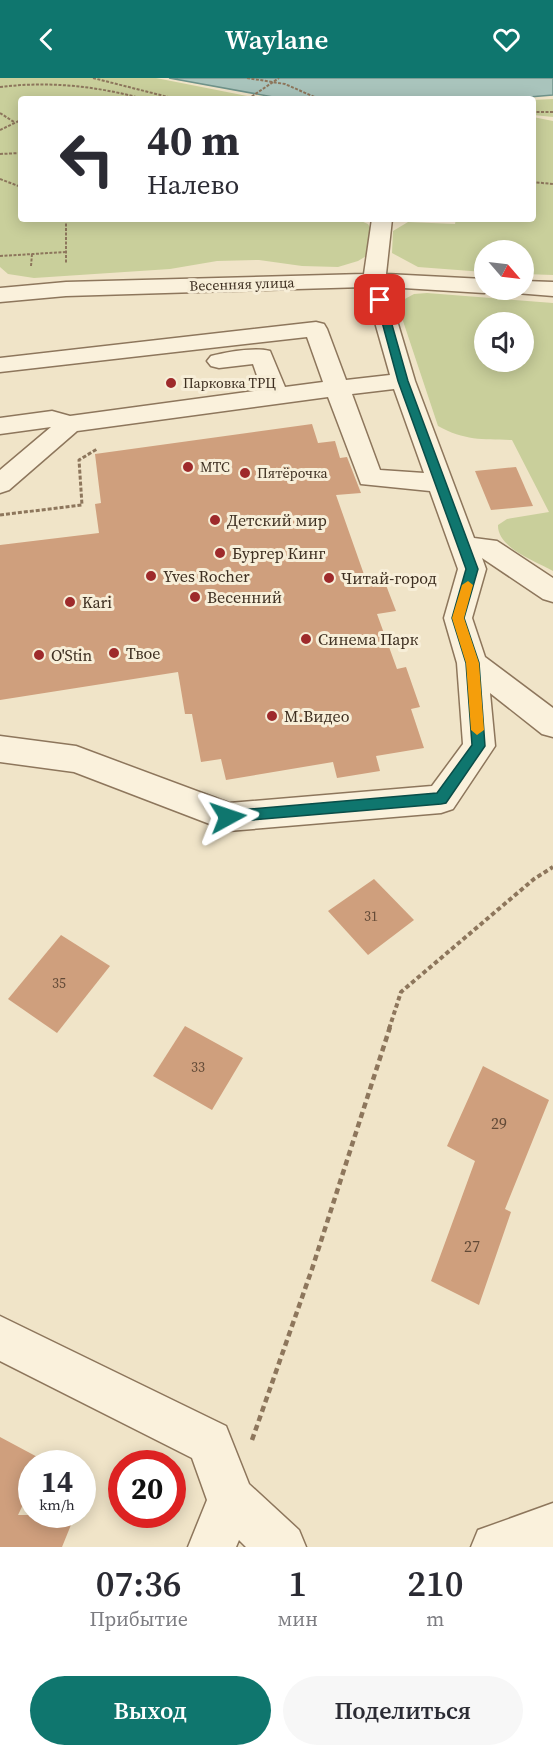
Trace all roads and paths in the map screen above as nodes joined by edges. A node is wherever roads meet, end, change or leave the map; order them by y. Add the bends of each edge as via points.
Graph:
1 (60, 78) edge
2 (93, 78) edge
3 (248, 78) edge
4 (277, 79) edge
5 (57, 83) junction
6 (0, 87) edge
7 (135, 96) edge
8 (164, 96) edge
9 (252, 96) edge
10 (314, 96) edge
11 (536, 112) edge
12 (0, 113) edge
13 (553, 114) edge
14 (18, 121) edge
15 (14, 122) junction
16 (0, 130) edge
17 (18, 153) edge
18 (0, 154) edge
19 (0, 179) edge
20 (536, 182) edge
21 (553, 184) edge
22 (18, 185) edge
23 (382, 222) edge
24 (66, 252) dead end
25 (0, 256) edge
26 (374, 280) junction
27 (474, 285) edge
28 (534, 288) edge
29 (553, 289) edge
30 (0, 295) edge
31 (0, 365) edge
32 (403, 381) junction
33 (0, 386) edge
34 (337, 389) junction
35 (276, 395) junction
36 (70, 424) junction
37 (0, 426) edge
38 (50, 441) junction
39 (0, 448) edge
40 (442, 483) junction
41 (0, 484) edge
42 (82, 505) dead end
43 (0, 514) edge
44 (464, 547) junction
45 (553, 592) edge
46 (472, 663) junction
47 (517, 697) junction
48 (476, 705) junction
49 (553, 725) edge
50 (0, 749) edge
51 (553, 867) edge
52 (0, 1338) edge
53 (231, 1500) junction
54 (553, 1527) edge
55 (212, 1547) edge
56 (282, 1547) edge
57 (495, 1547) edge

1 - 5 path
2 - 8 path
3 - 4 path
4 - 9 path
4 - 10 path
5 - 6 path
5 - 7 path via 114,89
11 - 13 path
12 - 15 path
14 - 15 path
15 - 16 path
17 - 18 path
19 - 22 path
20 - 21 path
23 - 26 street
24 - 25 path
26 - 27 street, Весенняя улица
26 - 30 street, Весенняя улица via 66,289
26 - 32 street
28 - 29 street
31 - 34 street via 316,329
32 - 34 street
32 - 40 street
33 - 35 street via 262,356
34 - 35 street
34 - 40 street via 370,478
35 - 36 street
36 - 37 street via 52,418
36 - 38 street
38 - 39 street
38 - 41 street
40 - 44 street
42 - 43 path
44 - 45 street via 487,548
44 - 46 street via 472,569 458,618
46 - 47 street
46 - 48 street
47 - 48 street via 495,690 483,694
47 - 49 street
48 - 50 street via 479,746 441,799 228,817 76,759
51 - 53 path via 401,992 312,1269
52 - 53 street via 210,1442
53 - 55 street
53 - 56 street
54 - 57 street

